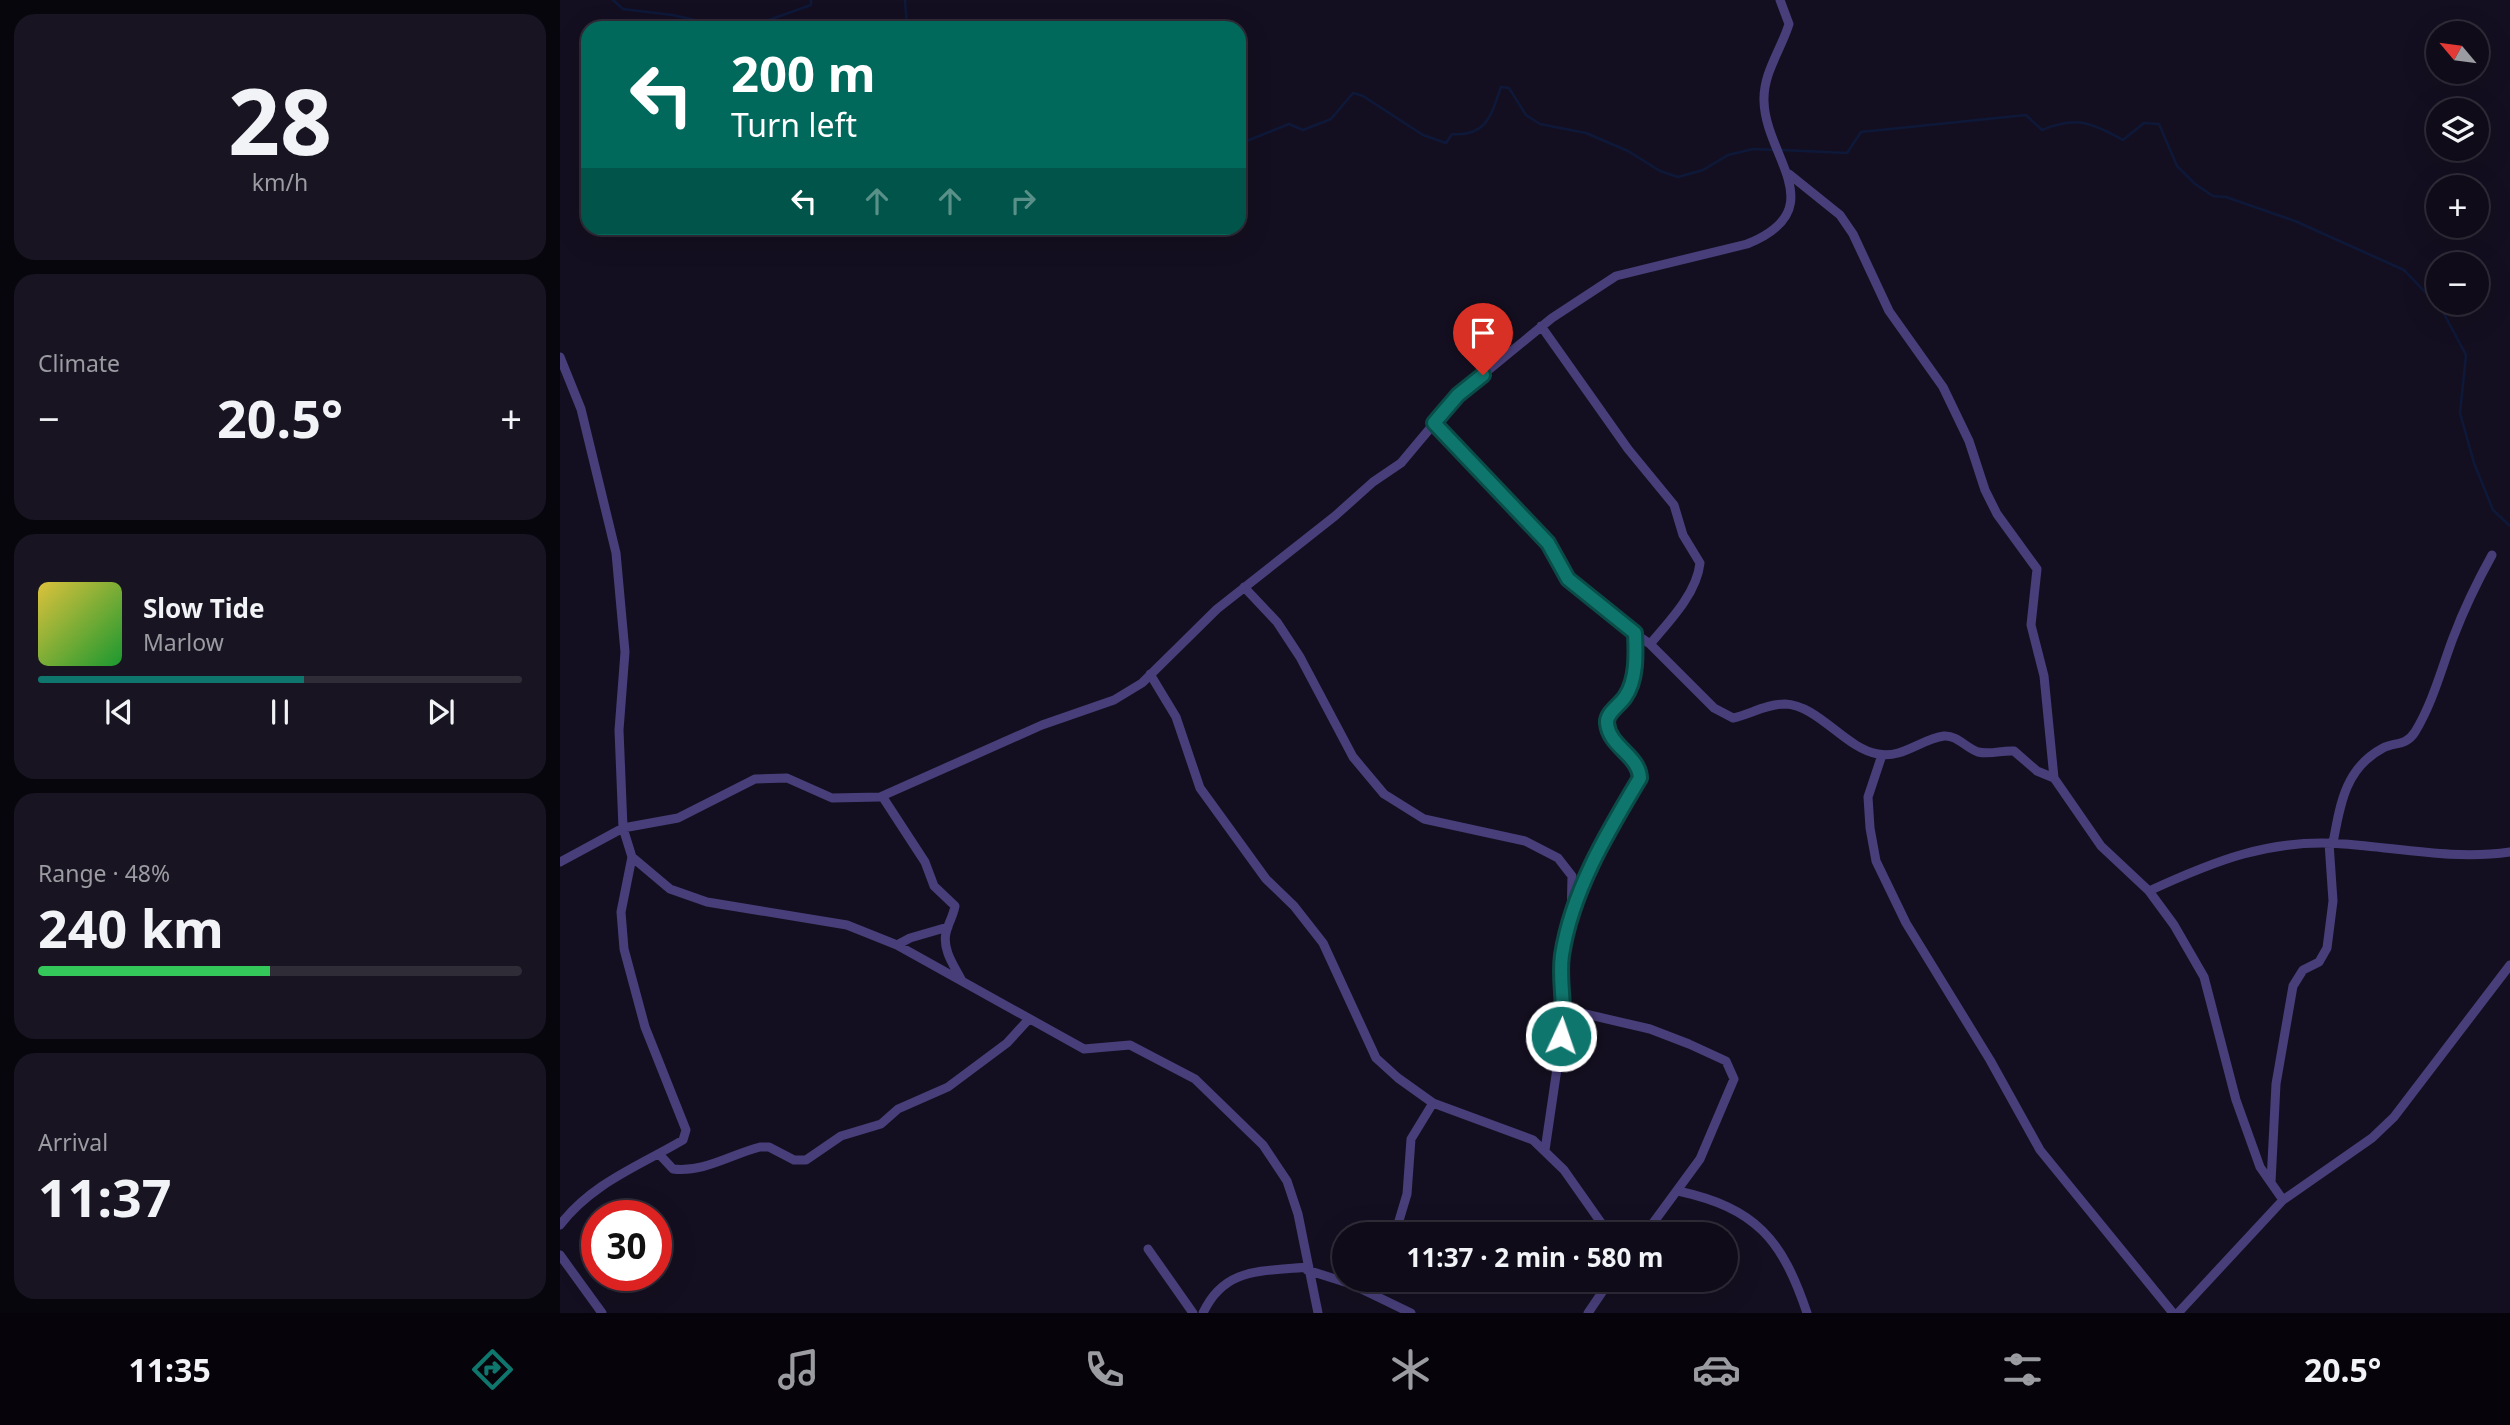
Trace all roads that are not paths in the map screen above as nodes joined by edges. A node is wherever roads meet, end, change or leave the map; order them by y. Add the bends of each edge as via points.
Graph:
1 (1780, 0) edge
2 (1789, 174) junction
3 (1541, 326) junction
4 (560, 357) edge
5 (1434, 423) junction
6 (2491, 555) dead end
7 (1244, 587) junction
8 (1635, 633) junction
9 (1650, 644) junction
10 (1150, 674) junction
11 (1882, 755) junction
12 (2054, 778) junction
13 (882, 796) junction
14 (624, 828) junction
15 (2331, 843) junction
16 (2510, 852) edge
17 (632, 857) junction
18 (560, 862) edge
19 (2149, 891) junction
20 (1572, 907) junction
21 (948, 927) junction
22 (897, 945) junction
23 (2510, 965) edge
24 (963, 983) junction
25 (1564, 1009) junction
26 (1029, 1019) junction
27 (1433, 1103) junction
28 (1545, 1150) junction
29 (659, 1154) junction
30 (2270, 1182) junction
31 (1678, 1191) junction
32 (2283, 1200) junction
33 (1399, 1222) edge
34 (1602, 1222) edge
35 (1654, 1222) edge
36 (560, 1225) edge
37 (1148, 1250) dead end
38 (560, 1255) edge
39 (1307, 1268) junction
40 (1332, 1275) edge
41 (1375, 1292) edge
42 (1602, 1292) edge
43 (602, 1313) edge
44 (1193, 1313) edge
45 (1203, 1313) edge
46 (1318, 1313) edge
47 (1411, 1313) edge
48 (1588, 1313) edge
49 (1807, 1313) edge
50 (2176, 1313) edge

1 - 2 street via 1789,24 1765,78 1764,102
2 - 3 street via 1791,200 1786,215 1762,238 1706,257 1616,276
2 - 12 street via 1840,215 1853,234 1889,311 1943,387 1997,514 2037,569 2031,625 2044,676
3 - 5 street via 1458,395
3 - 9 street via 1628,449 1674,505 1683,536 1700,563 1692,588
4 - 14 street via 581,409 616,553 625,652 619,730
5 - 7 street via 1401,463
5 - 8 street via 1548,543 1568,579
6 - 15 street via 2470,593 2436,692 2414,733 2400,744 2386,746 2356,769 2340,803
7 - 10 street
7 - 20 street via 1277,622 1353,757 1384,794 1424,819 1525,842 1558,858 1572,876
8 - 9 street
8 - 20 street via 1633,681 1608,716 1607,725 1615,743 1636,764 1640,778 1611,824
9 - 11 street via 1714,708 1733,718 1786,704 1803,710 1855,745
10 - 13 street via 1114,700 1042,725
10 - 27 street via 1176,717 1200,788 1266,879 1324,943 1376,1058
11 - 12 street via 1953,737 1978,752 2014,751
11 - 50 street via 1868,797 1870,828 1876,861 1906,923 2040,1150
12 - 19 street via 2101,846
13 - 14 street via 832,798 787,778 766,777 678,818
13 - 21 street via 925,862 934,886 954,906
14 - 17 street
14 - 18 street
15 - 16 street via 2458,856
15 - 19 street via 2297,843 2212,861
15 - 30 street via 2333,901 2327,948 2293,986 2276,1084
17 - 22 street via 670,889 707,902 847,925
17 - 29 street via 621,912 624,949 645,1027 686,1130 683,1140
19 - 30 street via 2204,977 2236,1100
20 - 25 street via 1560,974
21 - 22 street
21 - 24 street via 946,950
22 - 24 street
23 - 32 street via 2393,1117 2372,1138
24 - 26 street
25 - 28 street
25 - 31 street via 1650,1029 1719,1056 1731,1069 1734,1079 1700,1159
26 - 29 street via 1007,1043 948,1087 898,1109 881,1124 841,1136 806,1160 760,1147 681,1170 673,1169
26 - 39 street via 1084,1049 1130,1045 1195,1079 1263,1145 1287,1181
27 - 28 street via 1533,1140
27 - 33 street via 1411,1139 1407,1194
28 - 34 street
29 - 36 street via 600,1186
30 - 32 street
31 - 35 street
31 - 49 street via 1722,1204 1761,1230 1779,1248
32 - 50 street
37 - 44 street
38 - 43 street
39 - 40 street
39 - 45 street via 1241,1274 1215,1293
39 - 46 street
41 - 47 street
42 - 48 street

